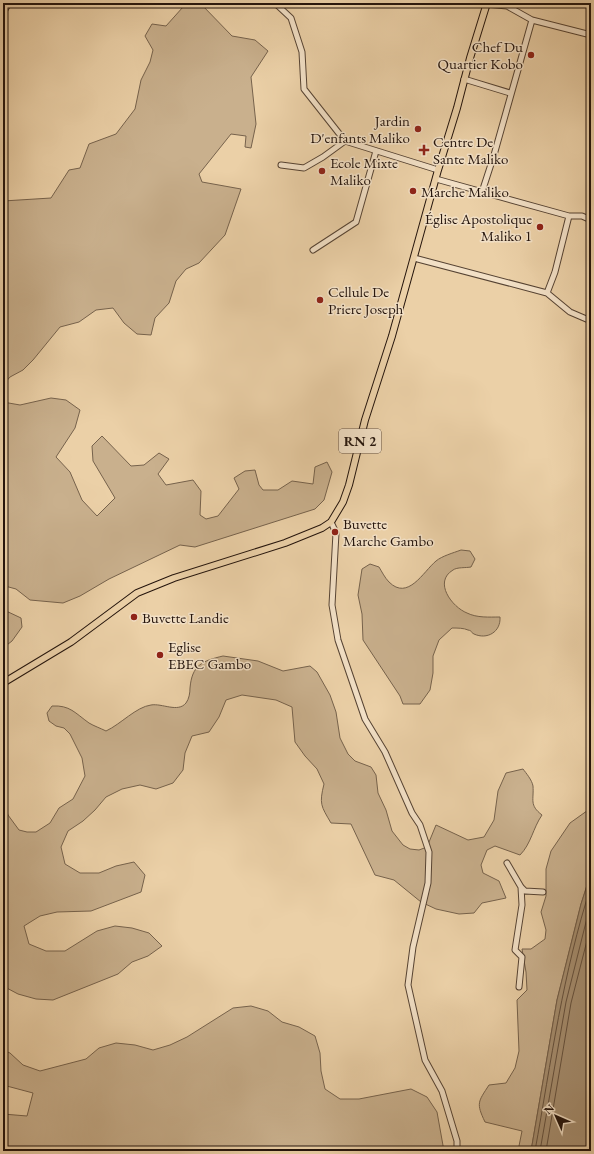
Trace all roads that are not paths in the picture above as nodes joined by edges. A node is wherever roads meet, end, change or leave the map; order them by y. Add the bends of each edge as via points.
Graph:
1 (9, 3) edge
2 (275, 3) edge
3 (487, 3) edge
4 (3, 13) edge
5 (532, 20) junction
6 (591, 35) edge
7 (464, 79) junction
8 (510, 93) junction
9 (345, 141) junction
10 (376, 151) junction
11 (281, 164) dead end
12 (438, 170) junction
13 (436, 179) junction
14 (482, 192) junction
15 (569, 216) junction
16 (591, 220) edge
17 (313, 250) dead end
18 (414, 258) junction
19 (547, 293) junction
20 (591, 321) edge
21 (331, 522) junction
22 (3, 683) edge
23 (508, 862) dead end
24 (521, 887) junction
25 (543, 892) dead end
26 (519, 987) dead end
27 (457, 1151) edge

1 - 4 street
2 - 9 street via 291,18 302,52 304,89
3 - 5 street via 507,6
3 - 7 main road, RN 2
5 - 6 street
5 - 8 street
7 - 8 street
7 - 12 main road, RN 2
8 - 14 street
9 - 10 street
9 - 11 street via 304,168
10 - 12 street
10 - 17 street via 356,222
12 - 13 main road, RN 2
13 - 14 street
13 - 18 main road, RN 2
14 - 15 street
15 - 16 street via 582,216
15 - 19 street
18 - 19 street
18 - 21 main road, RN 2 via 365,420 349,485 343,502
19 - 20 street via 570,312
21 - 22 main road via 285,544 174,578 137,593 71,642
21 - 27 street via 336,533 332,605 338,640 365,719 385,752 412,813 420,825 429,852 428,883 413,948 408,985 425,1060 442,1091 457,1141
23 - 24 street
24 - 25 street via 525,892
24 - 26 street via 522,905 515,950 522,957

